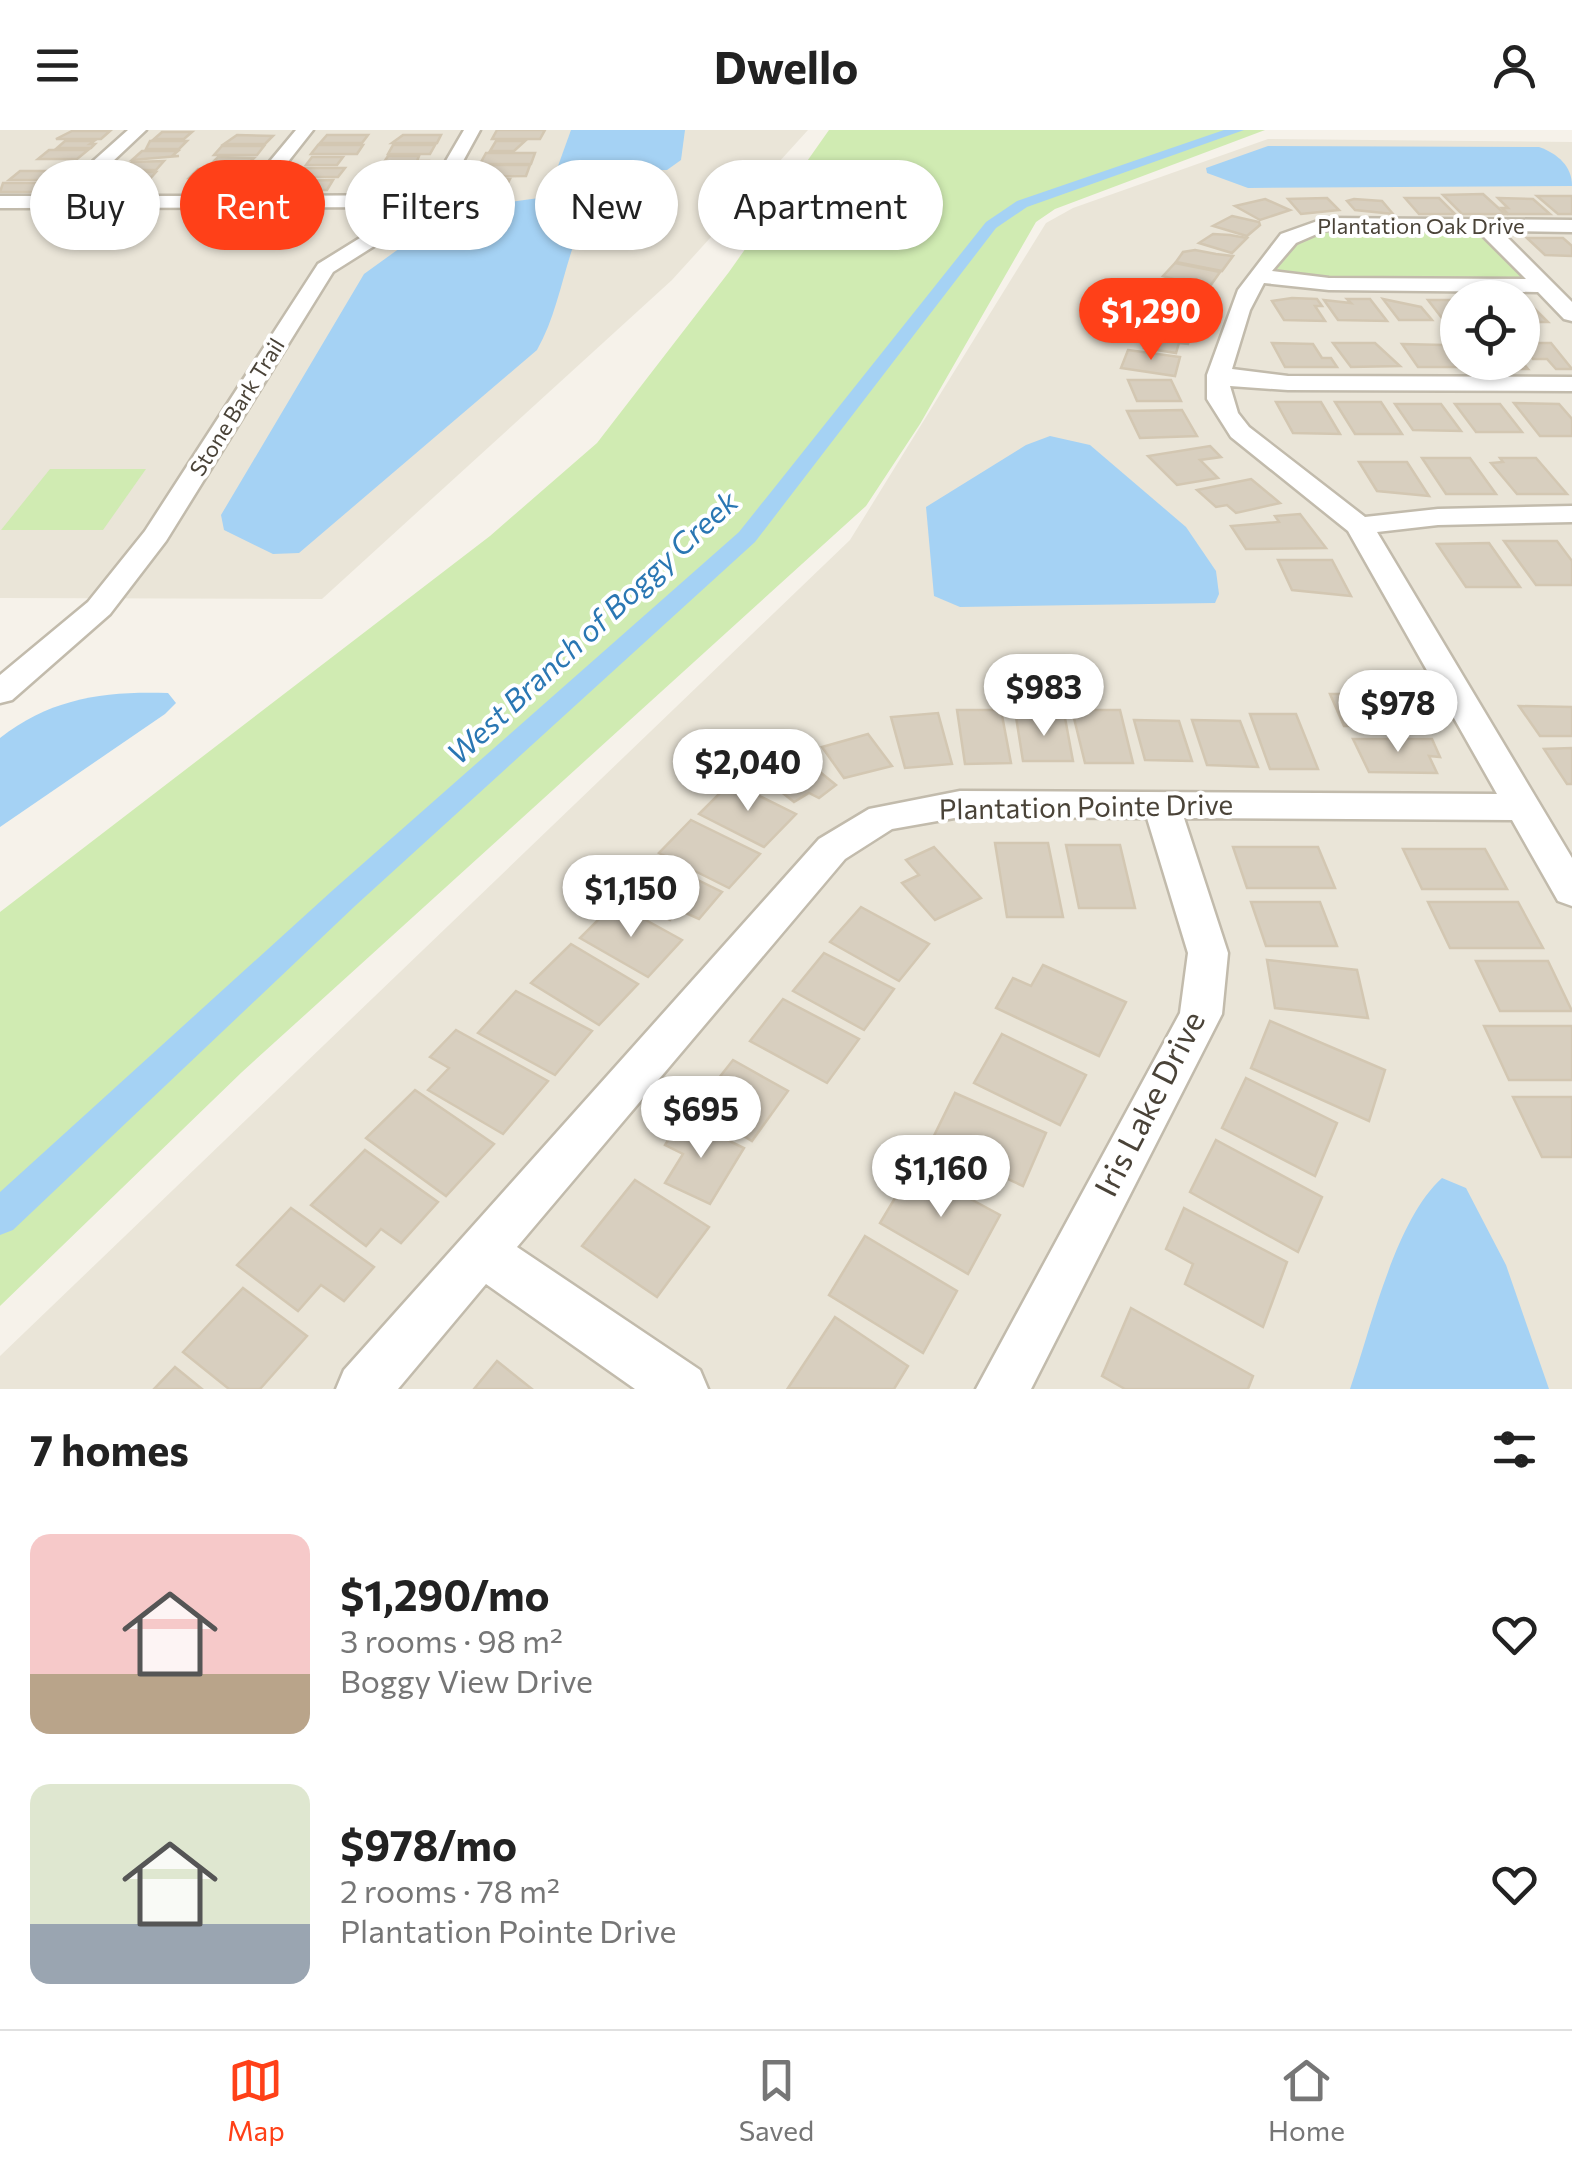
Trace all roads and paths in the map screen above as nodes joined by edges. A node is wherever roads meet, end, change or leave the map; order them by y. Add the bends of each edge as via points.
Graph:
1 (138, 130) edge
2 (305, 130) edge
3 (472, 130) edge
4 (105, 160) edge
5 (281, 160) edge
6 (455, 160) edge
7 (0, 202) edge
8 (30, 202) edge
9 (1483, 225) junction
10 (1572, 226) edge
11 (354, 250) edge
12 (1259, 276) junction
13 (1544, 286) junction
14 (1572, 314) edge
15 (1218, 375) junction
16 (1572, 384) edge
17 (1572, 514) edge
18 (1359, 526) junction
19 (0, 692) edge
20 (1160, 803) junction
21 (1524, 807) junction
22 (1572, 890) edge
23 (482, 1252) junction
24 (363, 1389) edge
25 (681, 1389) edge
26 (1002, 1389) edge

1 - 4 street
2 - 5 street
3 - 6 street, Stone Bark Trail
7 - 8 street
9 - 10 street, Plantation Oak Drive
9 - 12 street, Plantation Oak Drive via 1299,228
9 - 13 street
11 - 19 street, Stone Bark Trail via 325,268 156,535 99,608
12 - 13 street via 1329,284
12 - 15 street, Plantation Oak Drive via 1244,298
13 - 14 street
15 - 16 street via 1307,383
15 - 18 street via 1219,401 1236,428
17 - 18 street
18 - 21 street
20 - 21 street, Plantation Pointe Drive
20 - 23 street, Plantation Pointe Drive via 960,804 882,818 832,850
20 - 26 street, Iris Lake Drive via 1208,953 1201,1014
21 - 22 street
23 - 24 street, Plantation Pointe Drive
23 - 25 street

